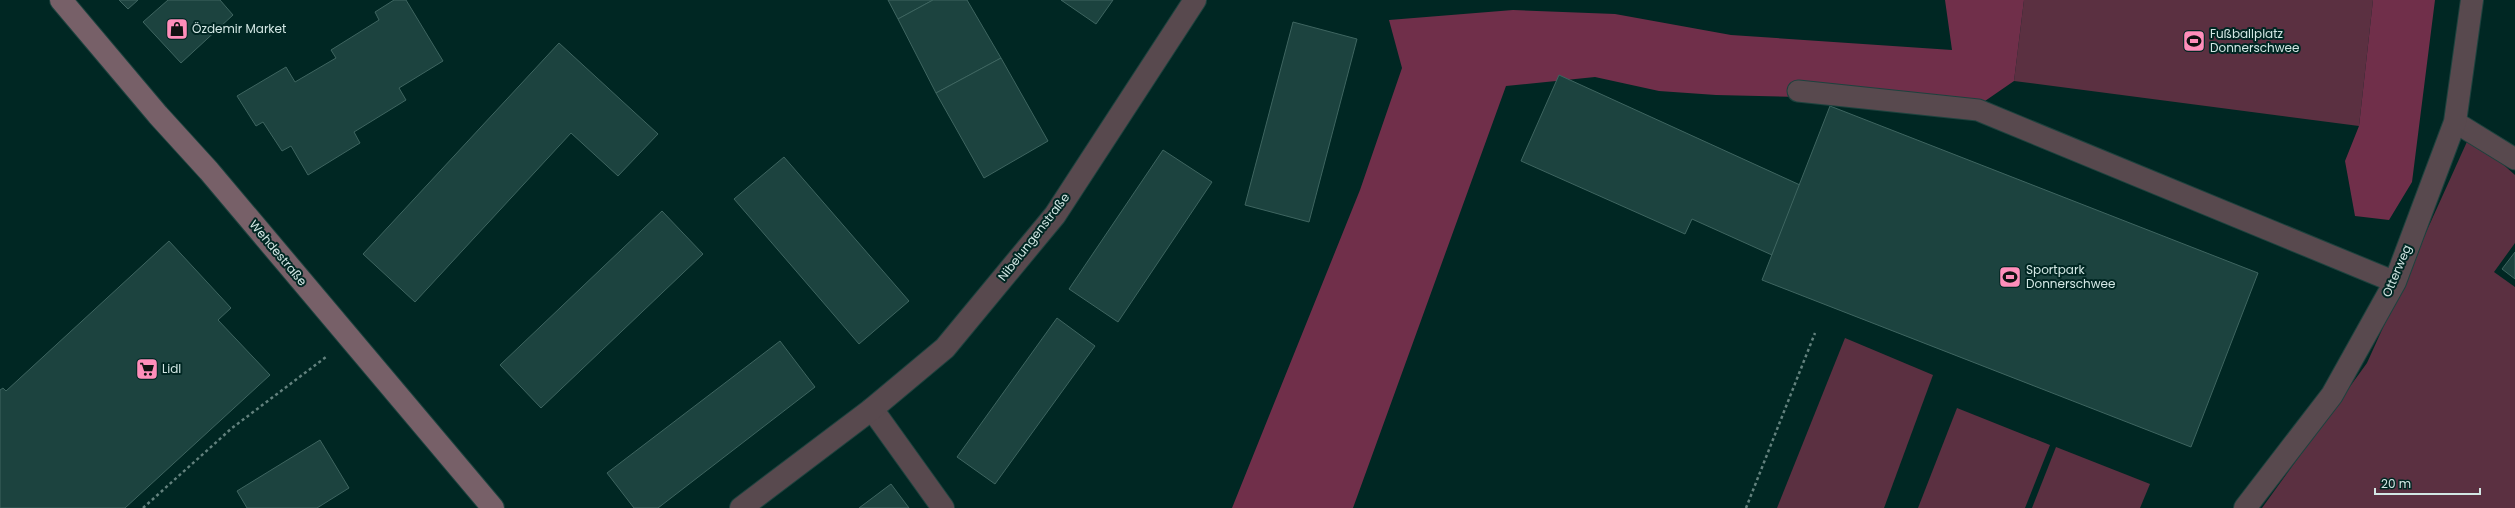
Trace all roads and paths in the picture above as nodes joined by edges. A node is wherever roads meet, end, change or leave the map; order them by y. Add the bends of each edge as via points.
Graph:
1 (61, 0) edge
2 (1195, 0) edge
3 (2472, 0) edge
4 (1798, 91) dead end
5 (2455, 122) junction
6 (2515, 159) edge
7 (2395, 282) junction
8 (1815, 333) dead end
9 (350, 338) junction
10 (872, 409) junction
11 (143, 508) edge
12 (493, 508) edge
13 (740, 508) edge
14 (943, 508) edge
15 (1746, 508) edge
16 (2245, 508) edge

1 - 9 street, Wehdestraße
2 - 10 street, Nibelungenstraße via 1055,214 945,348
3 - 5 street, Otterweg
4 - 7 lane via 1978,110
5 - 6 lane
5 - 7 street, Otterweg
7 - 16 street, Otterweg via 2332,395
8 - 15 path
9 - 11 path via 232,428
9 - 12 street, Wehdestraße
10 - 13 street, Nibelungenstraße
10 - 14 street

